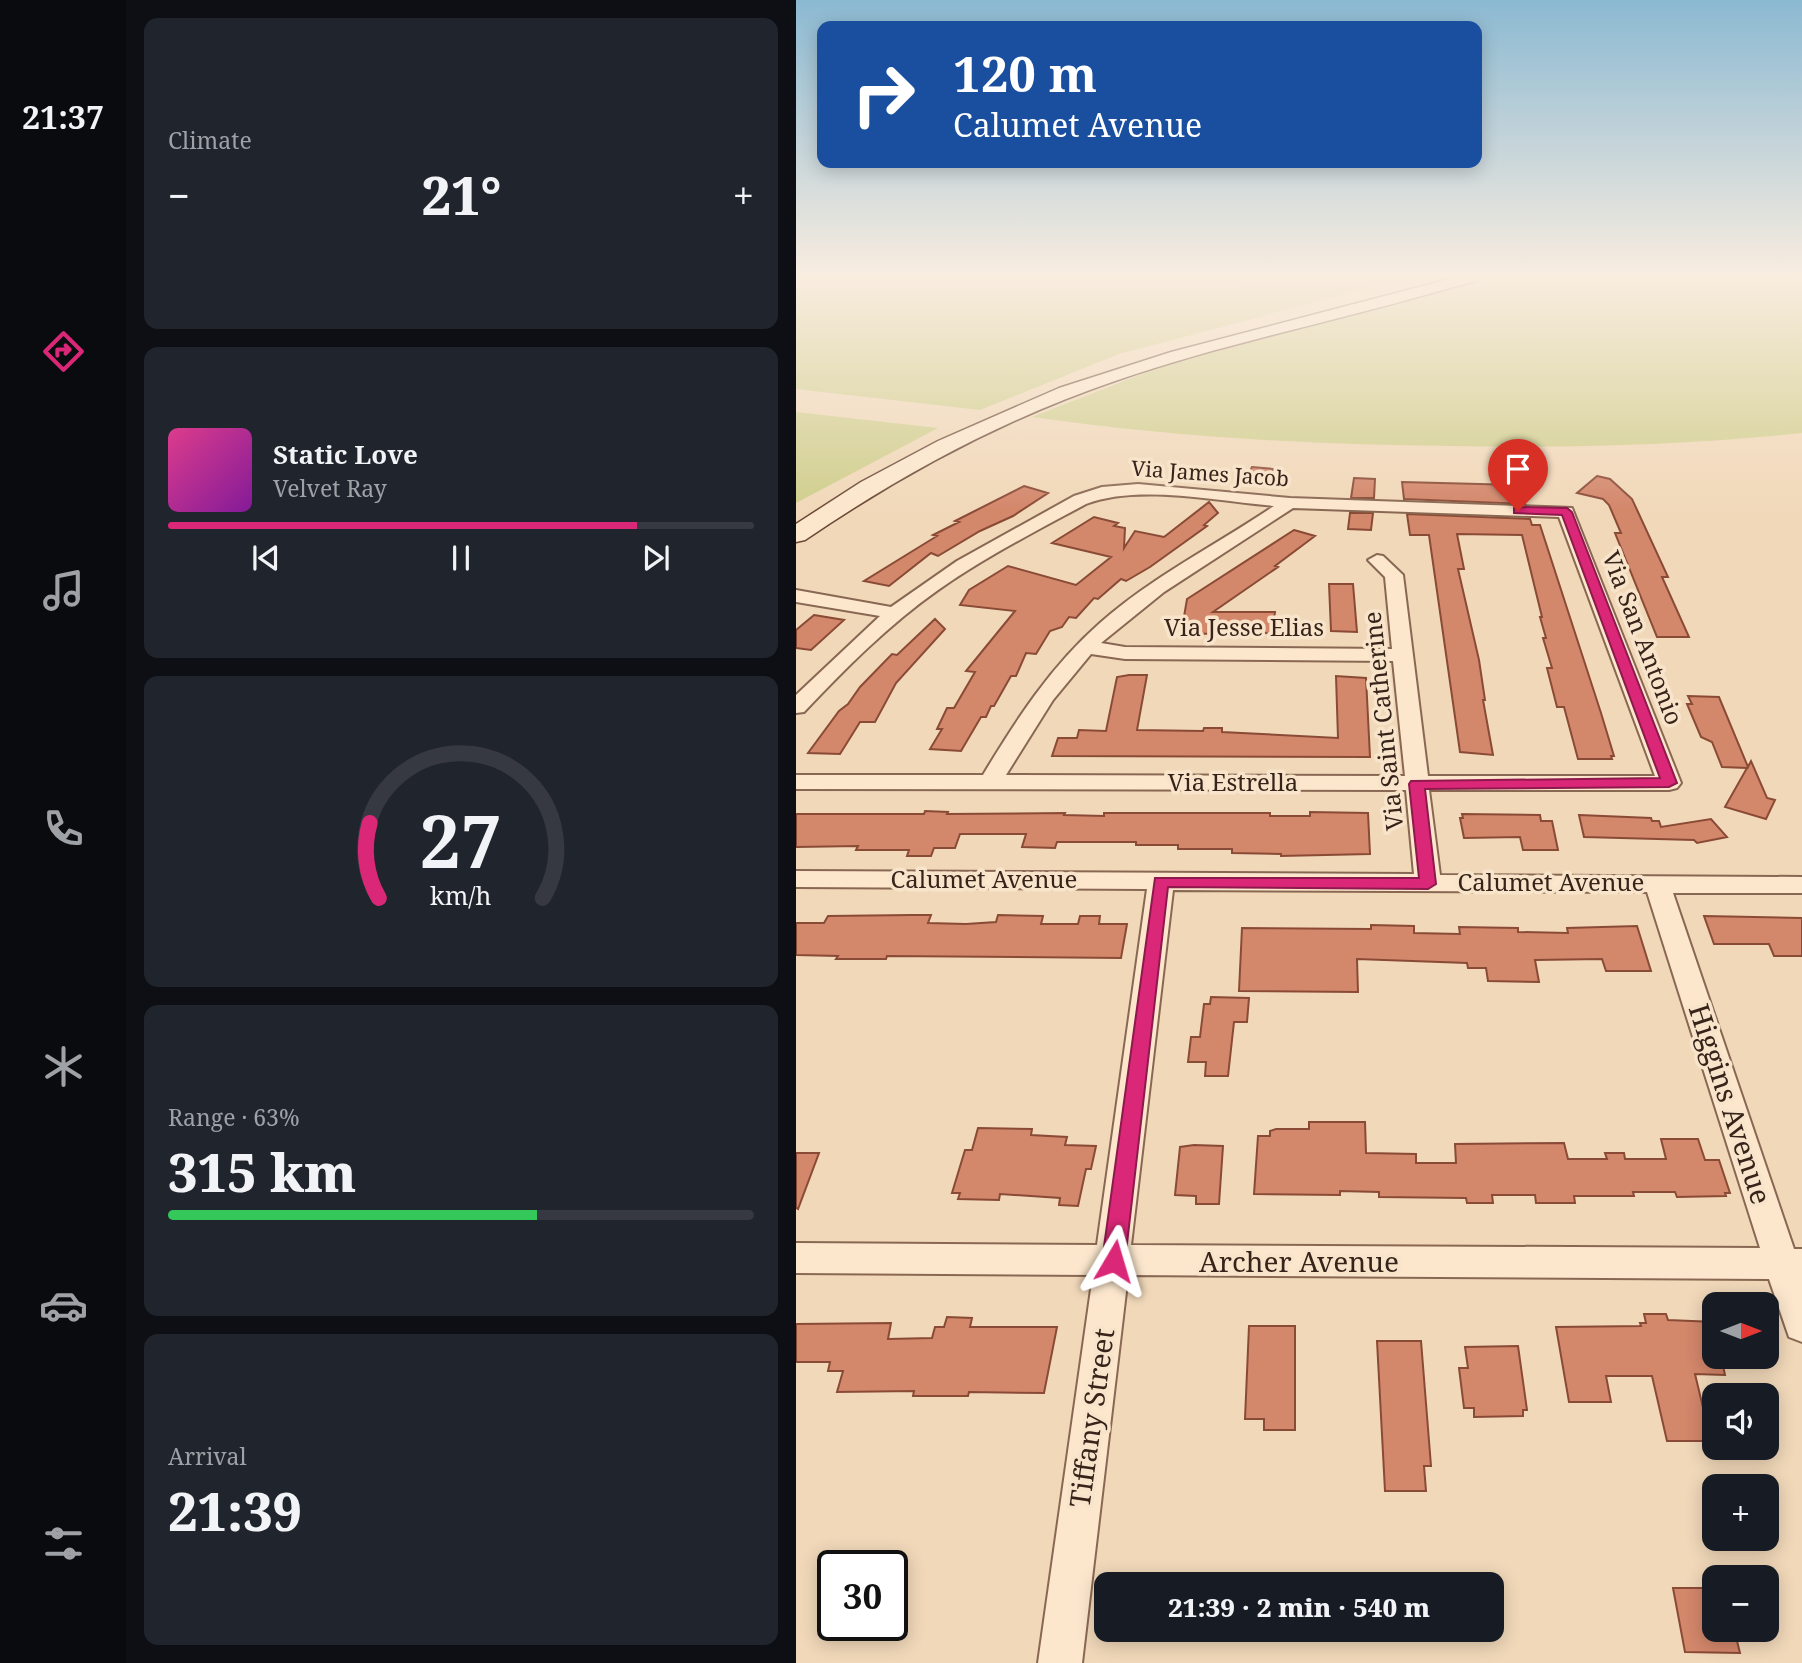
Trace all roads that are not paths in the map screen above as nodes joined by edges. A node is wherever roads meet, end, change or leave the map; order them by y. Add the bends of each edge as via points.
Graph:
1 (1152, 356) edge
2 (1180, 356) edge
3 (1099, 376) junction
4 (1290, 503) junction
5 (1567, 512) joint
6 (796, 516) edge
7 (796, 535) edge
8 (1377, 560) dead end
9 (796, 596) edge
10 (895, 613) junction
11 (1086, 647) junction
12 (1403, 655) junction
13 (796, 707) edge
14 (796, 782) edge
15 (990, 783) junction
16 (1669, 783) joint
17 (1416, 784) junction
18 (796, 879) edge
19 (1161, 882) junction
20 (1657, 883) junction
21 (1428, 884) junction
22 (1802, 885) edge
23 (796, 1258) edge
24 (1114, 1261) junction
25 (1792, 1264) edge
26 (1802, 1325) edge
27 (1060, 1663) edge

1 - 3 main road
2 - 3 main road
3 - 6 main road via 1035,395 941,435
3 - 7 main road via 917,460
4 - 5 street, Via James Jacob
4 - 10 street, Via James Jacob via 1138,489 1102,492 963,565
4 - 11 street via 1126,611
5 - 16 street, Via San Antonio
8 - 12 street, Via Saint Catherine via 1394,575
9 - 10 street
10 - 13 street, Via James Jacob
11 - 12 street, Via Jesse Elias via 1126,653
11 - 15 street via 1039,703
12 - 17 street, Via Saint Catherine
14 - 15 street, Via Estrella
15 - 17 street, Via Estrella
16 - 17 street, Via Estrella
17 - 21 street, Via Saint Catherine
18 - 19 street, Calumet Avenue
19 - 21 street, Calumet Avenue
19 - 24 street, Tiffany Street
20 - 21 street, Calumet Avenue
20 - 22 street, Calumet Avenue
20 - 25 street, Higgins Avenue
23 - 24 street, Archer Avenue
24 - 25 street, Archer Avenue
24 - 27 street, Tiffany Street
25 - 26 street, Higgins Avenue

